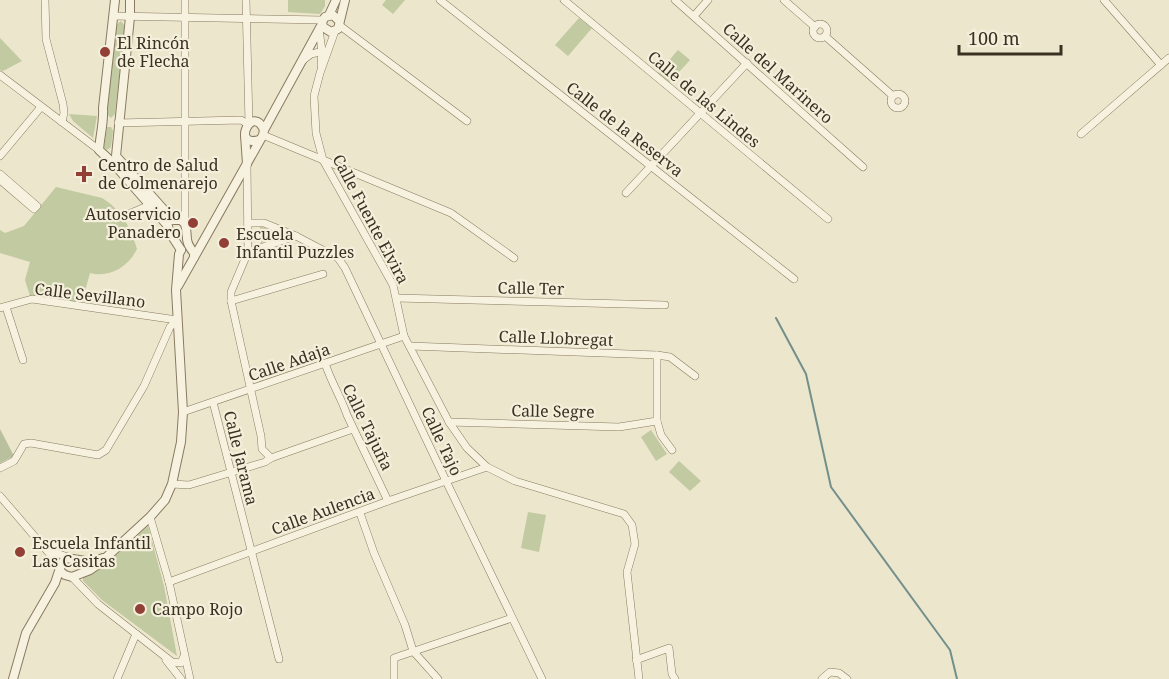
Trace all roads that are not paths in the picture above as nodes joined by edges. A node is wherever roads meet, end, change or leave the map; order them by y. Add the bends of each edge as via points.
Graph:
1 (45, 0) edge
2 (115, 0) edge
3 (130, 0) edge
4 (185, 0) edge
5 (246, 0) edge
6 (336, 0) edge
7 (345, 0) edge
8 (440, 0) edge
9 (564, 0) edge
10 (675, 0) edge
11 (708, 0) edge
12 (784, 0) edge
13 (1104, 0) edge
14 (114, 16) junction
15 (694, 16) junction
16 (130, 17) junction
17 (185, 17) junction
18 (246, 17) junction
19 (323, 22) junction
20 (337, 25) junction
21 (326, 50) junction
22 (1169, 58) edge
23 (300, 62) junction
24 (747, 63) junction
25 (1161, 65) junction
26 (0, 75) edge
27 (893, 96) dead end
28 (41, 107) junction
29 (274, 112) junction
30 (700, 114) junction
31 (185, 120) junction
32 (467, 121) dead end
33 (62, 122) junction
34 (104, 122) junction
35 (118, 123) junction
36 (251, 123) junction
37 (1082, 134) dead end
38 (245, 135) junction
39 (262, 135) junction
40 (100, 151) junction
41 (115, 152) junction
42 (0, 156) edge
43 (323, 160) junction
44 (247, 166) junction
45 (652, 167) junction
46 (863, 167) dead end
47 (0, 174) edge
48 (0, 180) edge
49 (626, 193) dead end
50 (150, 205) junction
51 (124, 216) dead end
52 (828, 219) dead end
53 (171, 223) junction
54 (248, 223) junction
55 (185, 228) junction
56 (296, 236) junction
57 (173, 237) junction
58 (248, 252) junction
59 (188, 254) junction
60 (514, 258) dead end
61 (323, 274) dead end
62 (794, 279) dead end
63 (397, 298) junction
64 (231, 301) junction
65 (665, 305) dead end
66 (3, 308) edge
67 (177, 320) junction
68 (404, 336) junction
69 (381, 344) junction
70 (410, 346) junction
71 (657, 355) junction
72 (23, 360) dead end
73 (325, 363) junction
74 (695, 376) dead end
75 (250, 390) junction
76 (213, 402) junction
77 (183, 412) junction
78 (657, 421) junction
79 (449, 422) junction
80 (353, 429) junction
81 (672, 450) dead end
82 (271, 458) junction
83 (487, 467) junction
84 (0, 468) edge
85 (230, 472) junction
86 (446, 481) junction
87 (172, 484) junction
88 (0, 496) edge
89 (388, 501) junction
90 (360, 513) junction
91 (150, 517) junction
92 (45, 549) junction
93 (251, 552) junction
94 (103, 558) junction
95 (75, 559) junction
96 (60, 567) junction
97 (72, 577) junction
98 (169, 582) junction
99 (55, 583) junction
100 (512, 618) junction
101 (136, 634) junction
102 (413, 651) junction
103 (161, 654) junction
104 (184, 656) junction
105 (279, 659) dead end
106 (636, 660) junction
107 (13, 679) edge
108 (117, 679) edge
109 (181, 679) edge
110 (190, 679) edge
111 (394, 679) edge
112 (438, 679) edge
113 (543, 679) edge
114 (639, 679) edge
115 (675, 679) edge
116 (822, 679) edge
117 (847, 679) edge

1 - 33 street via 46,39 63,104
2 - 14 street
3 - 16 street
4 - 17 street
5 - 18 street
6 - 19 street
7 - 20 street
8 - 45 street, Calle de la Reserva
9 - 30 street, Calle de las Lindes
10 - 15 street, Calle del Marinero
11 - 15 street
12 - 27 street via 815,27 815,37 825,36
13 - 25 street
14 - 16 street
14 - 34 street
15 - 24 street, Calle del Marinero
16 - 17 street
16 - 35 street
17 - 18 street
17 - 31 street
18 - 19 street
18 - 36 street
19 - 20 street
19 - 20 street via 328,32
19 - 21 street
19 - 23 street
20 - 21 street, Calle Fuente Elvira
20 - 32 street
21 - 23 street
21 - 43 street, Calle Fuente Elvira via 314,106
22 - 25 street
23 - 29 street
24 - 30 street
24 - 46 street, Calle del Marinero
25 - 37 street
26 - 28 street
28 - 33 street
28 - 42 street
29 - 36 street
29 - 39 street
30 - 45 street
30 - 52 street, Calle de las Lindes
31 - 35 street
31 - 36 street
31 - 55 street
33 - 40 street
34 - 35 street
34 - 40 street
35 - 41 street
36 - 38 street
36 - 39 street via 262,126
38 - 39 street via 251,141
38 - 44 street
39 - 43 street
39 - 44 street
40 - 41 street via 110,155
40 - 50 street
41 - 53 street via 117,160
43 - 60 street via 451,213
43 - 63 street, Calle Fuente Elvira
44 - 54 street
44 - 59 street via 201,242
45 - 49 street
45 - 62 street, Calle de la Reserva
47 - 48 street via 37,206 34,209
50 - 51 street
50 - 53 street
53 - 55 street via 181,220
53 - 57 street
54 - 56 street, Calle Tajo via 264,223
54 - 58 street
55 - 57 street via 182,236
55 - 59 street
56 - 58 street
56 - 69 street, Calle Tajo via 338,258
57 - 59 street
58 - 64 street
59 - 67 street via 176,290
61 - 64 street
63 - 65 street, Calle Ter
63 - 68 street, Calle Fuente Elvira
64 - 75 street
66 - 67 street, Calle Sevillano via 32,299
66 - 72 street
67 - 77 street
67 - 84 street via 106,450 98,455 24,444 14,461
68 - 69 street, Calle Adaja
68 - 70 street, Calle Fuente Elvira
69 - 73 street, Calle Adaja
69 - 86 street, Calle Tajo
70 - 71 street, Calle Llobregat
70 - 79 street, Calle Fuente Elvira
71 - 74 street, Calle Llobregat via 670,357
71 - 78 street
73 - 75 street, Calle Adaja
73 - 80 street, Calle Tajuña
75 - 76 street, Calle Adaja
75 - 82 street via 262,449
76 - 77 street, Calle Adaja
76 - 85 street, Calle Jarama
77 - 87 street
78 - 79 street, Calle Segre via 619,427
78 - 81 street
79 - 83 street, Calle Fuente Elvira via 467,448
80 - 82 street
80 - 89 street, Calle Tajuña
82 - 85 street
83 - 86 street, Calle Aulencia
83 - 106 street, Calle Fuente Elvira via 515,481 624,514 632,525 635,544 627,572
85 - 87 street via 189,485
85 - 93 street, Calle Jarama
86 - 89 street, Calle Aulencia
86 - 100 street, Calle Tajo
87 - 91 street via 165,500
88 - 92 street
89 - 90 street, Calle Aulencia
90 - 93 street, Calle Aulencia
90 - 102 street
91 - 94 street
91 - 98 street
92 - 95 street
92 - 96 street
93 - 98 street, Calle Aulencia
93 - 105 street, Calle Jarama
94 - 95 street via 92,562
94 - 97 street via 90,570
95 - 96 street via 64,559
95 - 97 street via 81,570
96 - 97 street via 61,573
96 - 99 street
97 - 99 street
97 - 101 street
98 - 104 street
99 - 107 street via 27,633
100 - 102 street
100 - 113 street, Calle Tajo
101 - 103 street
101 - 108 street
102 - 111 street via 393,658
102 - 112 street
103 - 104 street via 176,664
103 - 109 street
104 - 110 street
106 - 114 street
106 - 115 street via 669,648
116 - 117 street via 830,672

